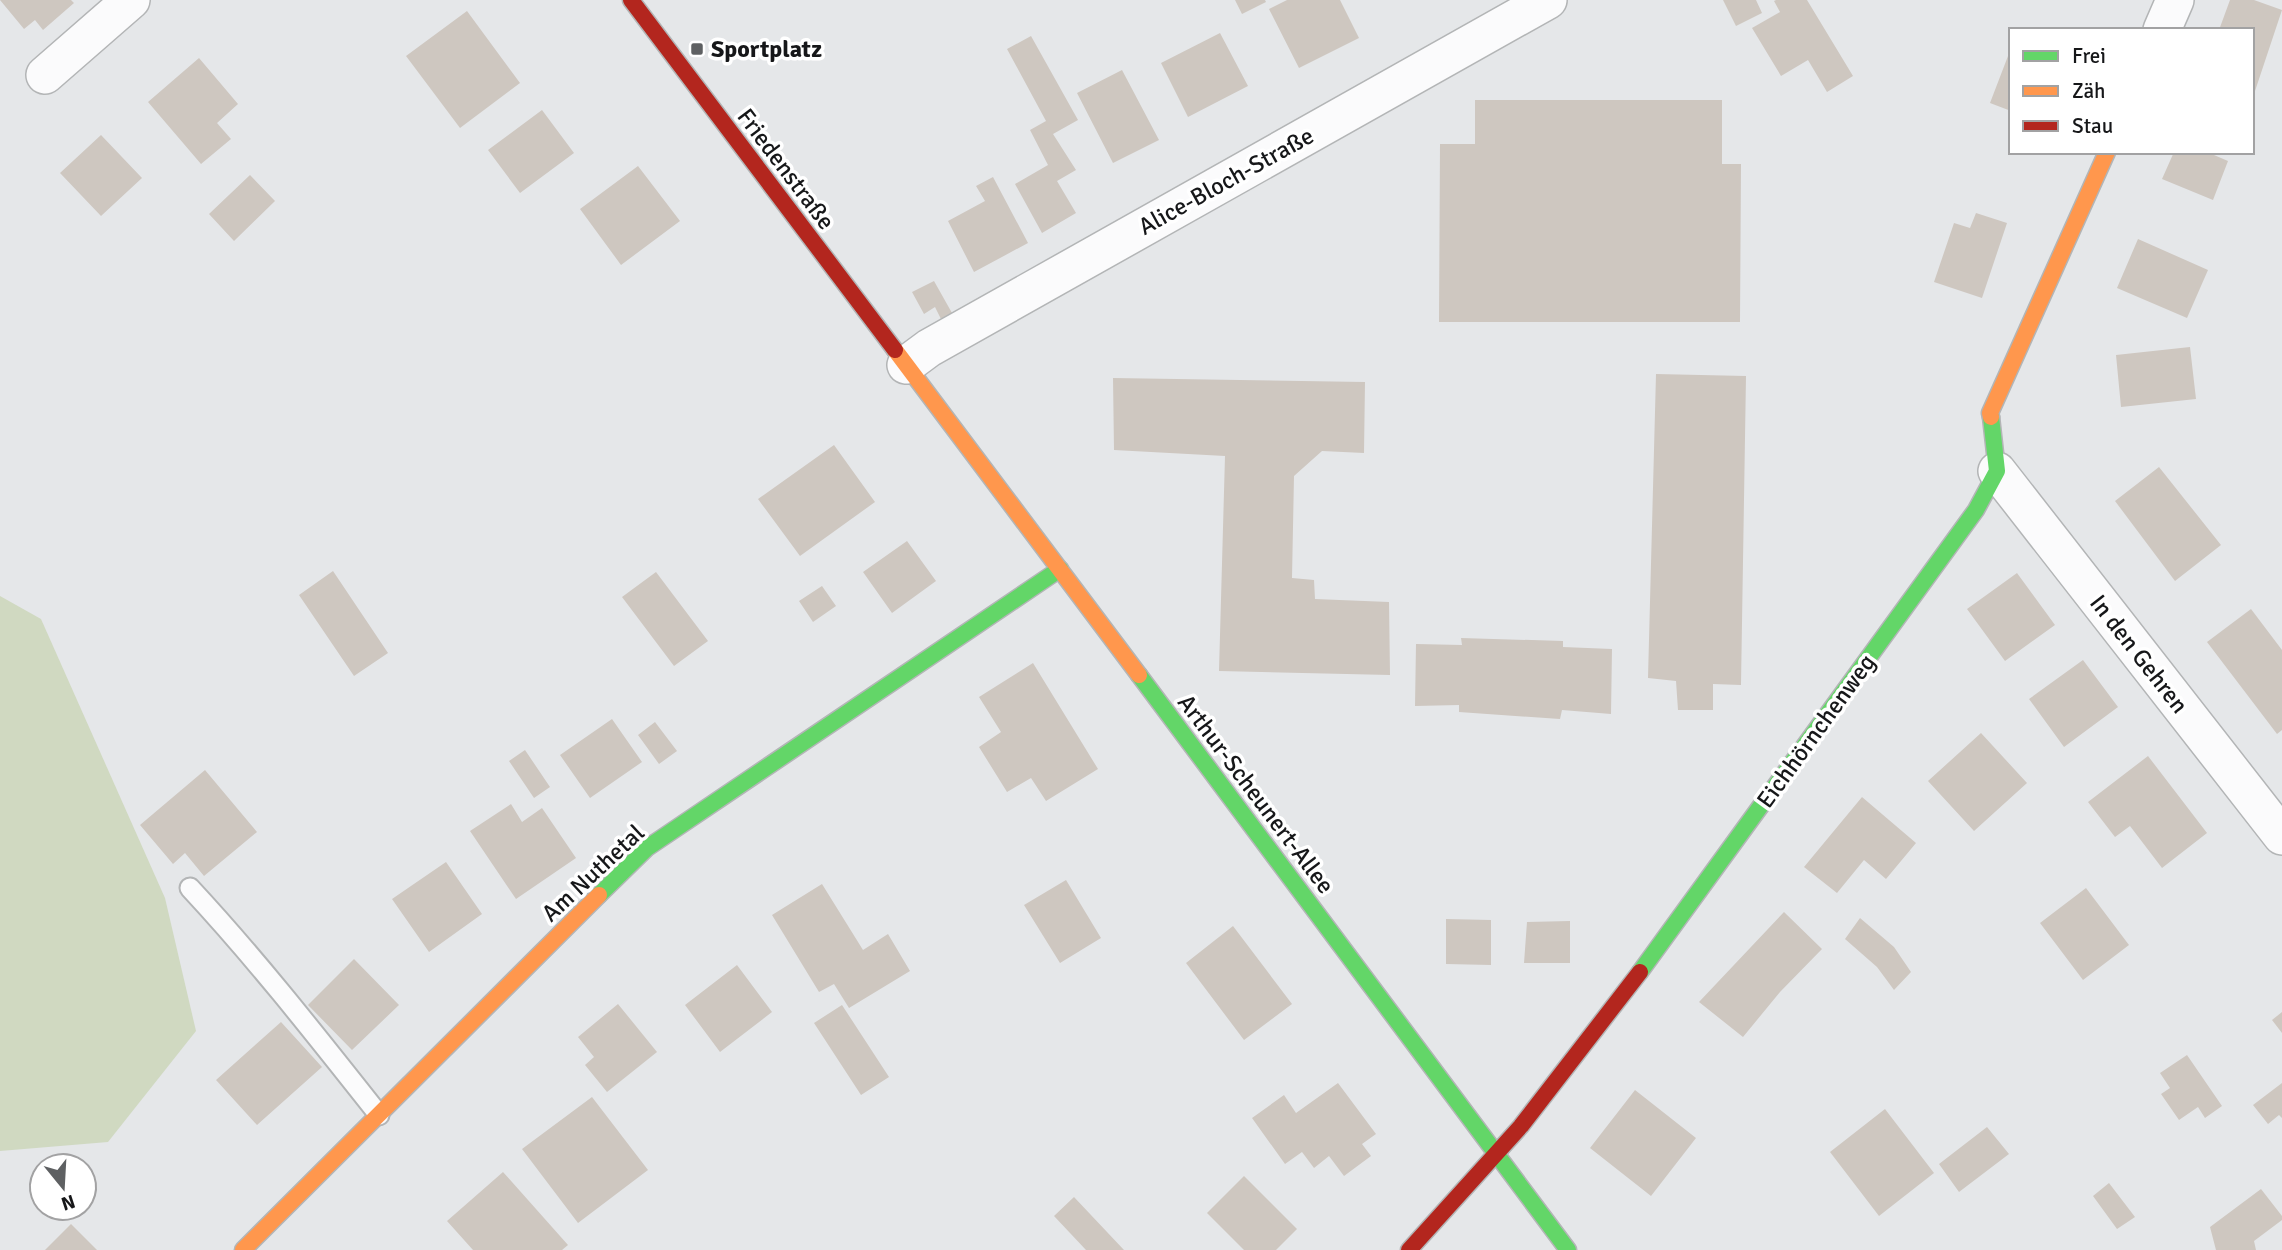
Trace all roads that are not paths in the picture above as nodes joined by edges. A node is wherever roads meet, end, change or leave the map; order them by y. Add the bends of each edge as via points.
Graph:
1 (131, 0) edge
2 (631, 0) edge
3 (2175, 0) edge
4 (1535, 3) edge
5 (2163, 28) edge
6 (45, 75) dead end
7 (2106, 154) edge
8 (906, 365) junction
9 (1997, 471) junction
10 (1060, 569) junction
11 (2282, 836) edge
12 (190, 888) dead end
13 (379, 1115) junction
14 (1494, 1153) junction
15 (243, 1250) edge
16 (1409, 1250) edge
17 (1568, 1250) edge

1 - 6 street
2 - 8 street, Friedenstraße
3 - 5 street
4 - 8 street, Alice-Bloch-Straße
7 - 9 street via 1990,414
8 - 10 street, Arthur-Scheunert-Allee
9 - 11 street, In den Gehren
9 - 14 street, Eichhörnchenweg via 1976,510 1656,952 1521,1126
10 - 13 street, Am Nuthetal via 647,848
10 - 14 street, Arthur-Scheunert-Allee
12 - 13 lane
13 - 15 street, Am Nuthetal
14 - 16 street, Eichhörnchenweg
14 - 17 street, Arthur-Scheunert-Allee

